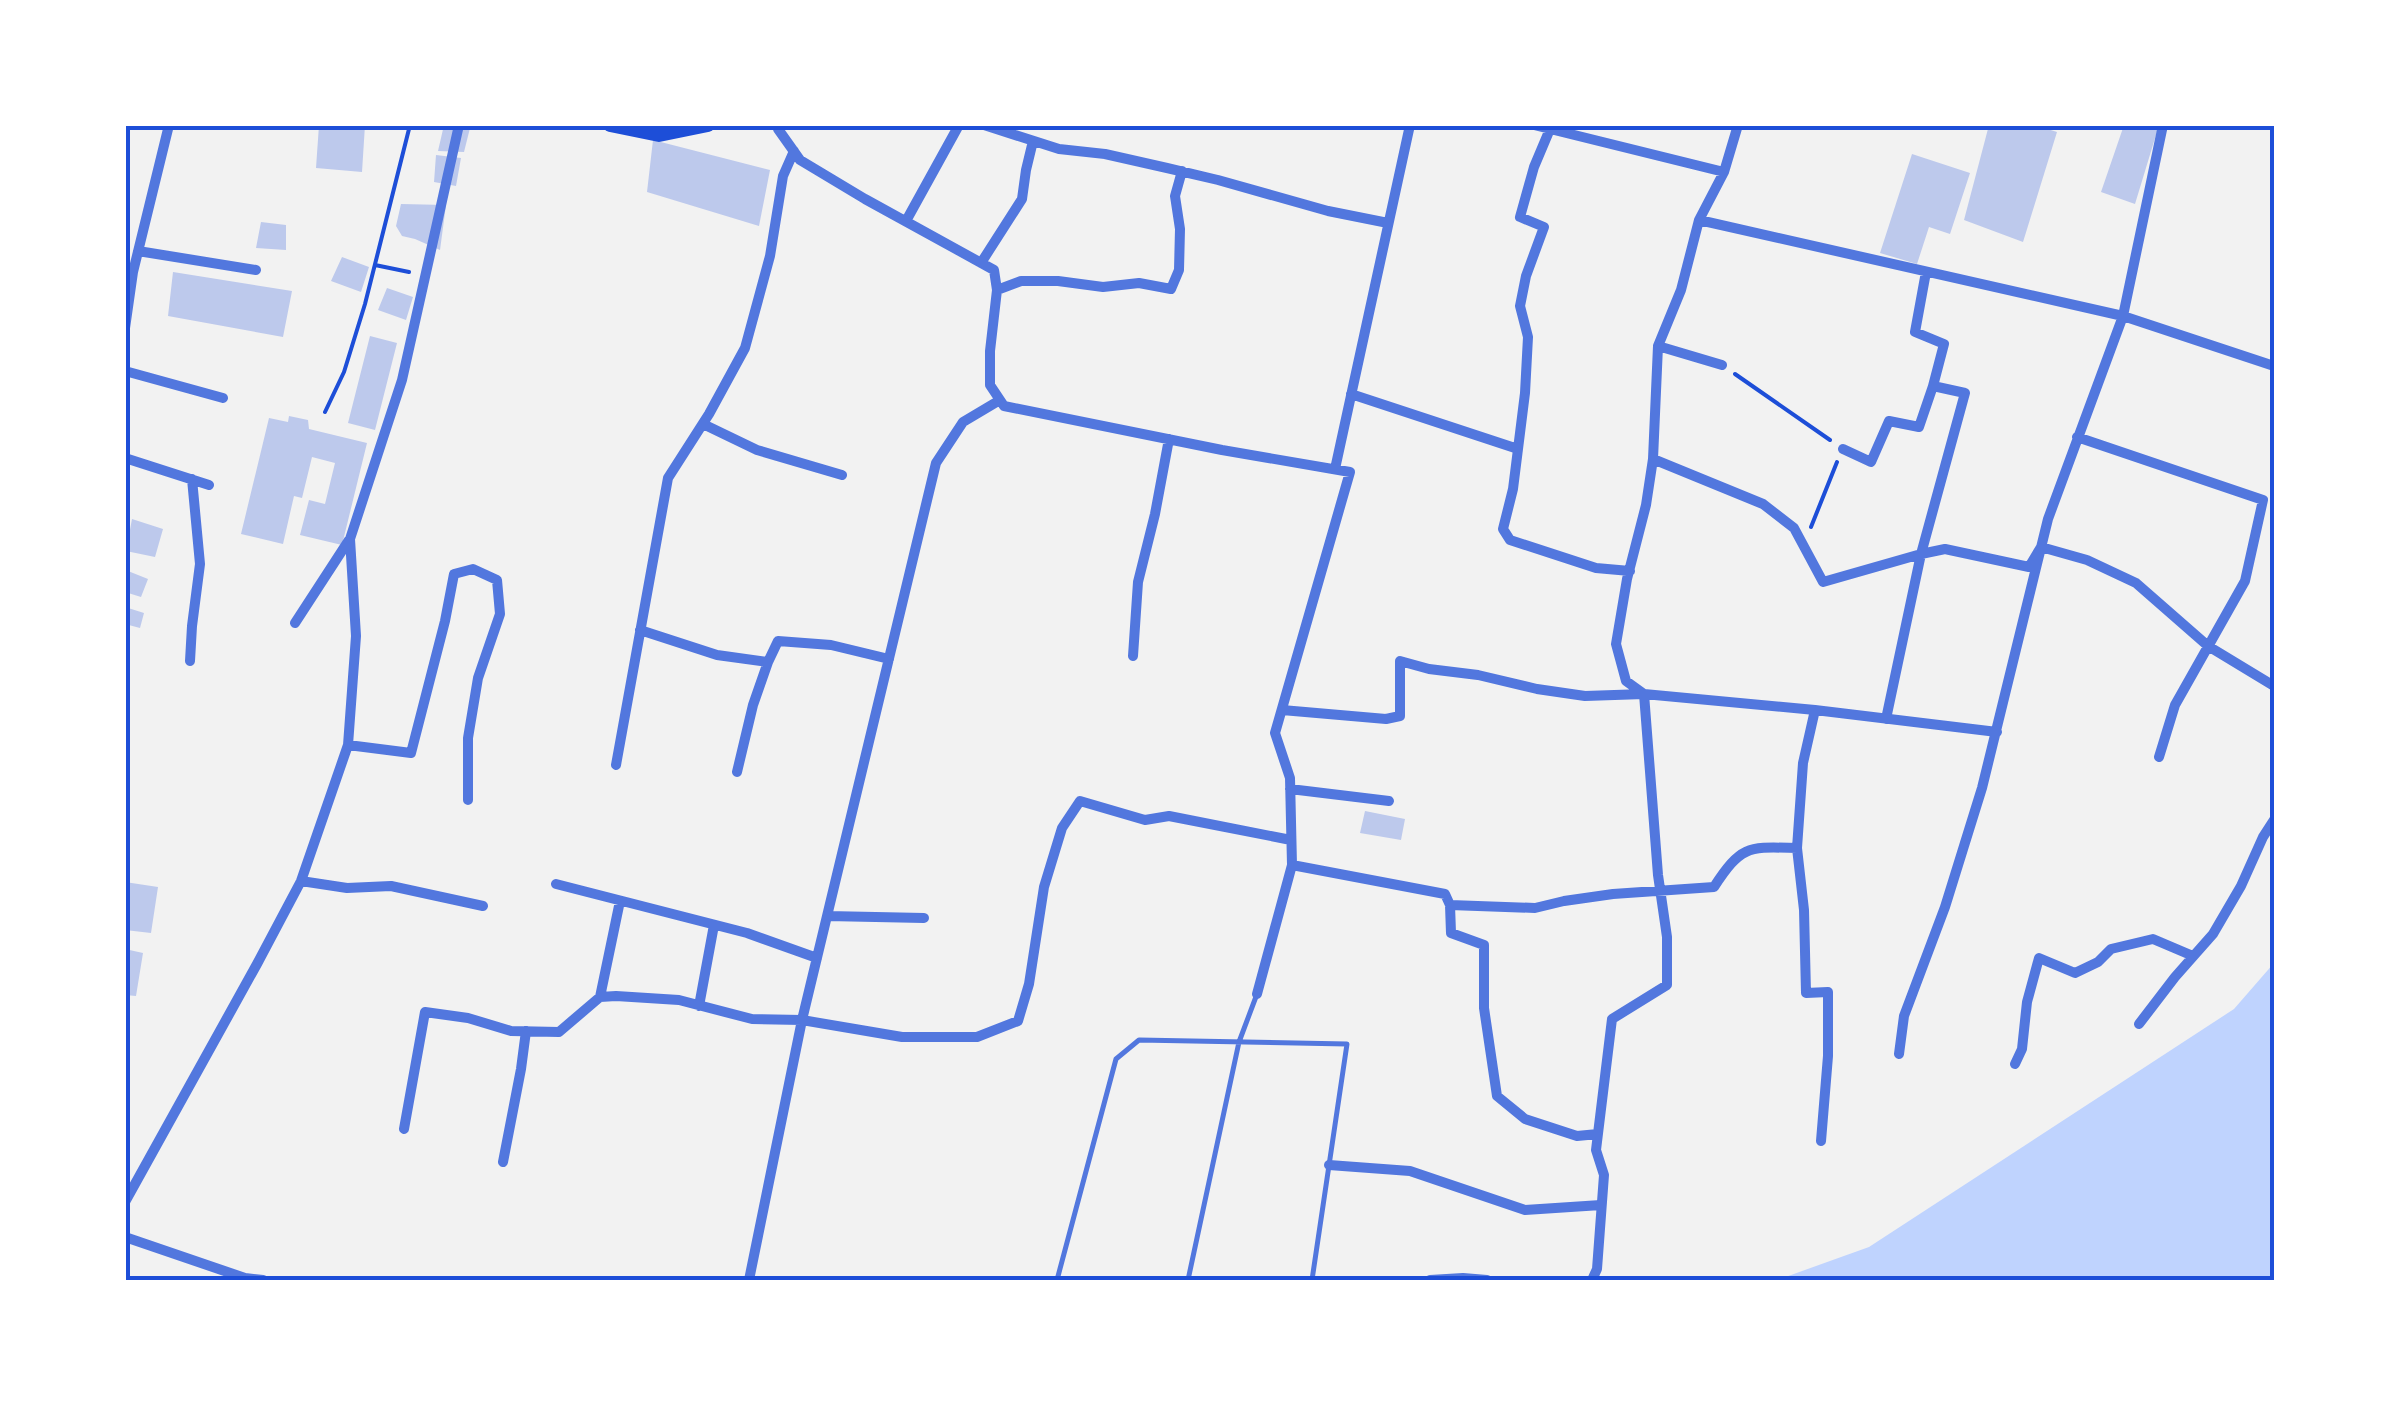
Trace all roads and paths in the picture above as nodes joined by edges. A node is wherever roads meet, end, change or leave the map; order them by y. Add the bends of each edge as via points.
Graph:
1 (169, 125) edge
2 (410, 125) edge
3 (459, 125) edge
4 (610, 125) edge
5 (708, 125) edge
6 (778, 125) edge
7 (959, 125) edge
8 (984, 125) edge
9 (1410, 125) edge
10 (1534, 125) edge
11 (1738, 125) edge
12 (2162, 125) edge
13 (1550, 129) junction
14 (1033, 142) junction
15 (794, 152) junction
16 (1182, 171) junction
17 (1724, 172) junction
18 (1699, 220) junction
19 (906, 222) junction
20 (1388, 223) junction
21 (138, 251) junction
22 (981, 263) junction
23 (375, 265) junction
24 (256, 270) dead end
25 (129, 271) edge
26 (1926, 272) junction
27 (424, 275) junction
28 (997, 290) junction
29 (2122, 316) junction
30 (125, 328) edge
31 (1658, 346) junction
32 (1722, 365) joint
33 (2274, 366) edge
34 (125, 371) edge
35 (1933, 386) junction
36 (1351, 394) junction
37 (223, 398) dead end
38 (1000, 400) junction
39 (325, 412) dead end
40 (703, 424) junction
41 (2077, 437) junction
42 (1169, 439) junction
43 (1518, 449) junction
44 (1843, 449) junction
45 (125, 458) edge
46 (1653, 459) junction
47 (1335, 469) junction
48 (842, 474) dead end
49 (192, 479) junction
50 (209, 485) dead end
51 (350, 539) junction
52 (1803, 546) junction
53 (2041, 547) junction
54 (1921, 554) junction
55 (1630, 571) junction
56 (294, 623) dead end
57 (640, 630) junction
58 (2208, 646) junction
59 (1133, 656) dead end
60 (889, 659) junction
61 (190, 661) dead end
62 (768, 662) junction
63 (2274, 686) edge
64 (1644, 694) junction
65 (1282, 710) junction
66 (1816, 710) junction
67 (1886, 719) junction
68 (1997, 732) junction
69 (348, 745) junction
70 (2159, 757) dead end
71 (616, 765) dead end
72 (737, 772) dead end
73 (1290, 789) junction
74 (468, 800) dead end
75 (1389, 801) dead end
76 (2274, 820) edge
77 (1291, 840) junction
78 (1797, 848) junction
79 (1292, 864) junction
80 (301, 880) junction
81 (556, 884) dead end
82 (1660, 889) junction
83 (620, 902) junction
84 (1450, 905) junction
85 (483, 906) dead end
86 (827, 916) junction
87 (924, 918) dead end
88 (714, 925) junction
89 (2193, 956) junction
90 (817, 958) junction
91 (1257, 994) joint
92 (600, 998) junction
93 (700, 1006) junction
94 (802, 1020) junction
95 (2139, 1024) dead end
96 (526, 1031) junction
97 (1239, 1042) junction
98 (1898, 1054) dead end
99 (2015, 1064) dead end
100 (404, 1128) dead end
101 (1598, 1134) junction
102 (1821, 1141) dead end
103 (503, 1162) dead end
104 (1329, 1165) junction
105 (125, 1202) edge
106 (1602, 1205) junction
107 (125, 1237) edge
108 (263, 1280) edge
109 (749, 1280) edge
110 (1058, 1280) edge
111 (1188, 1280) edge
112 (1312, 1280) edge
113 (1430, 1280) edge
114 (1487, 1280) edge
115 (1592, 1280) edge

1 - 21 street
2 - 23 path
3 - 27 street
4 - 5 main road via 658,134
6 - 15 street
7 - 19 street
8 - 14 street
9 - 20 street
10 - 13 street
11 - 17 street
12 - 29 street
13 - 17 street
13 - 43 street via 1520,217 1544,227 1520,306 1528,336
14 - 16 street
14 - 22 street via 1022,199
15 - 19 street
15 - 40 street via 745,348
16 - 20 street
16 - 28 street via 1175,196 1179,270 1171,289 1058,281
17 - 18 street
18 - 26 street
18 - 31 street
19 - 22 street
20 - 36 street
21 - 24 street
21 - 25 street
22 - 28 street via 994,270
23 - 27 path
23 - 39 path via 344,372
25 - 30 street
26 - 29 street
26 - 35 street via 1915,332 1944,344
27 - 51 street via 402,380
28 - 38 street via 990,385
29 - 33 street
29 - 41 street
31 - 32 street
31 - 46 street
32 - 44 path
34 - 37 street
35 - 44 street via 1919,428 1889,421 1872,462
35 - 54 street via 1965,393
36 - 43 street
36 - 47 street
38 - 42 street
38 - 60 street via 964,422 936,463
40 - 48 street via 757,450
40 - 57 street via 668,478
41 - 53 street
41 - 58 street via 2263,500 2245,580
42 - 47 street
42 - 59 street via 1138,582
43 - 55 street via 1502,529 1510,540 1596,568
44 - 52 path
45 - 49 street
46 - 52 street via 1762,504 1794,528
46 - 55 street
47 - 65 street via 1350,472
49 - 50 street
49 - 61 street via 200,564
51 - 56 street
51 - 69 street via 356,636
52 - 54 street via 1822,582
53 - 54 street via 2029,567 1945,549
53 - 58 street via 2136,583
53 - 68 street
54 - 67 street
55 - 64 street via 1616,644 1626,681
57 - 62 street via 717,655
57 - 71 street
58 - 63 street
58 - 70 street via 2175,705
60 - 62 street via 778,641
60 - 86 street
62 - 72 street
64 - 65 street via 1537,690 1400,662 1400,716
64 - 66 street
64 - 82 street
65 - 73 street via 1276,733
66 - 67 street
66 - 78 street
67 - 68 street
68 - 98 street via 1945,907 1904,1016
69 - 74 street via 411,753 454,574 473,569 497,580 500,614 470,723
69 - 80 street
73 - 75 street
73 - 77 street
76 - 89 street via 2242,886
77 - 79 street
77 - 94 street via 1169,816 1146,820 1080,801 1062,828 1044,886 1018,1021 977,1036 902,1037
78 - 82 street via 1752,848 1731,861 1714,887
78 - 102 street via 1806,993 1828,992
79 - 84 street via 1446,894
79 - 91 street
80 - 85 street via 391,886
80 - 105 street
81 - 83 street
82 - 84 street via 1535,908
82 - 101 street via 1666,985 1612,1019
83 - 88 street
83 - 92 street
84 - 101 street via 1452,932 1484,945 1484,1008 1497,1096 1525,1119 1577,1136
86 - 87 street
86 - 90 street
88 - 90 street
88 - 93 street
89 - 95 street
89 - 99 street via 2153,938 2111,949 2075,972 2038,958
90 - 94 street
91 - 97 lane
92 - 93 street
92 - 96 street via 559,1032
93 - 94 street via 752,1019
94 - 109 street
96 - 100 street via 426,1012
96 - 103 street
97 - 104 lane via 1347,1044
97 - 110 lane via 1139,1040 1116,1059
97 - 111 lane
101 - 106 street
104 - 106 street via 1410,1171 1525,1210
104 - 112 lane
106 - 115 street
107 - 108 street
113 - 114 street

